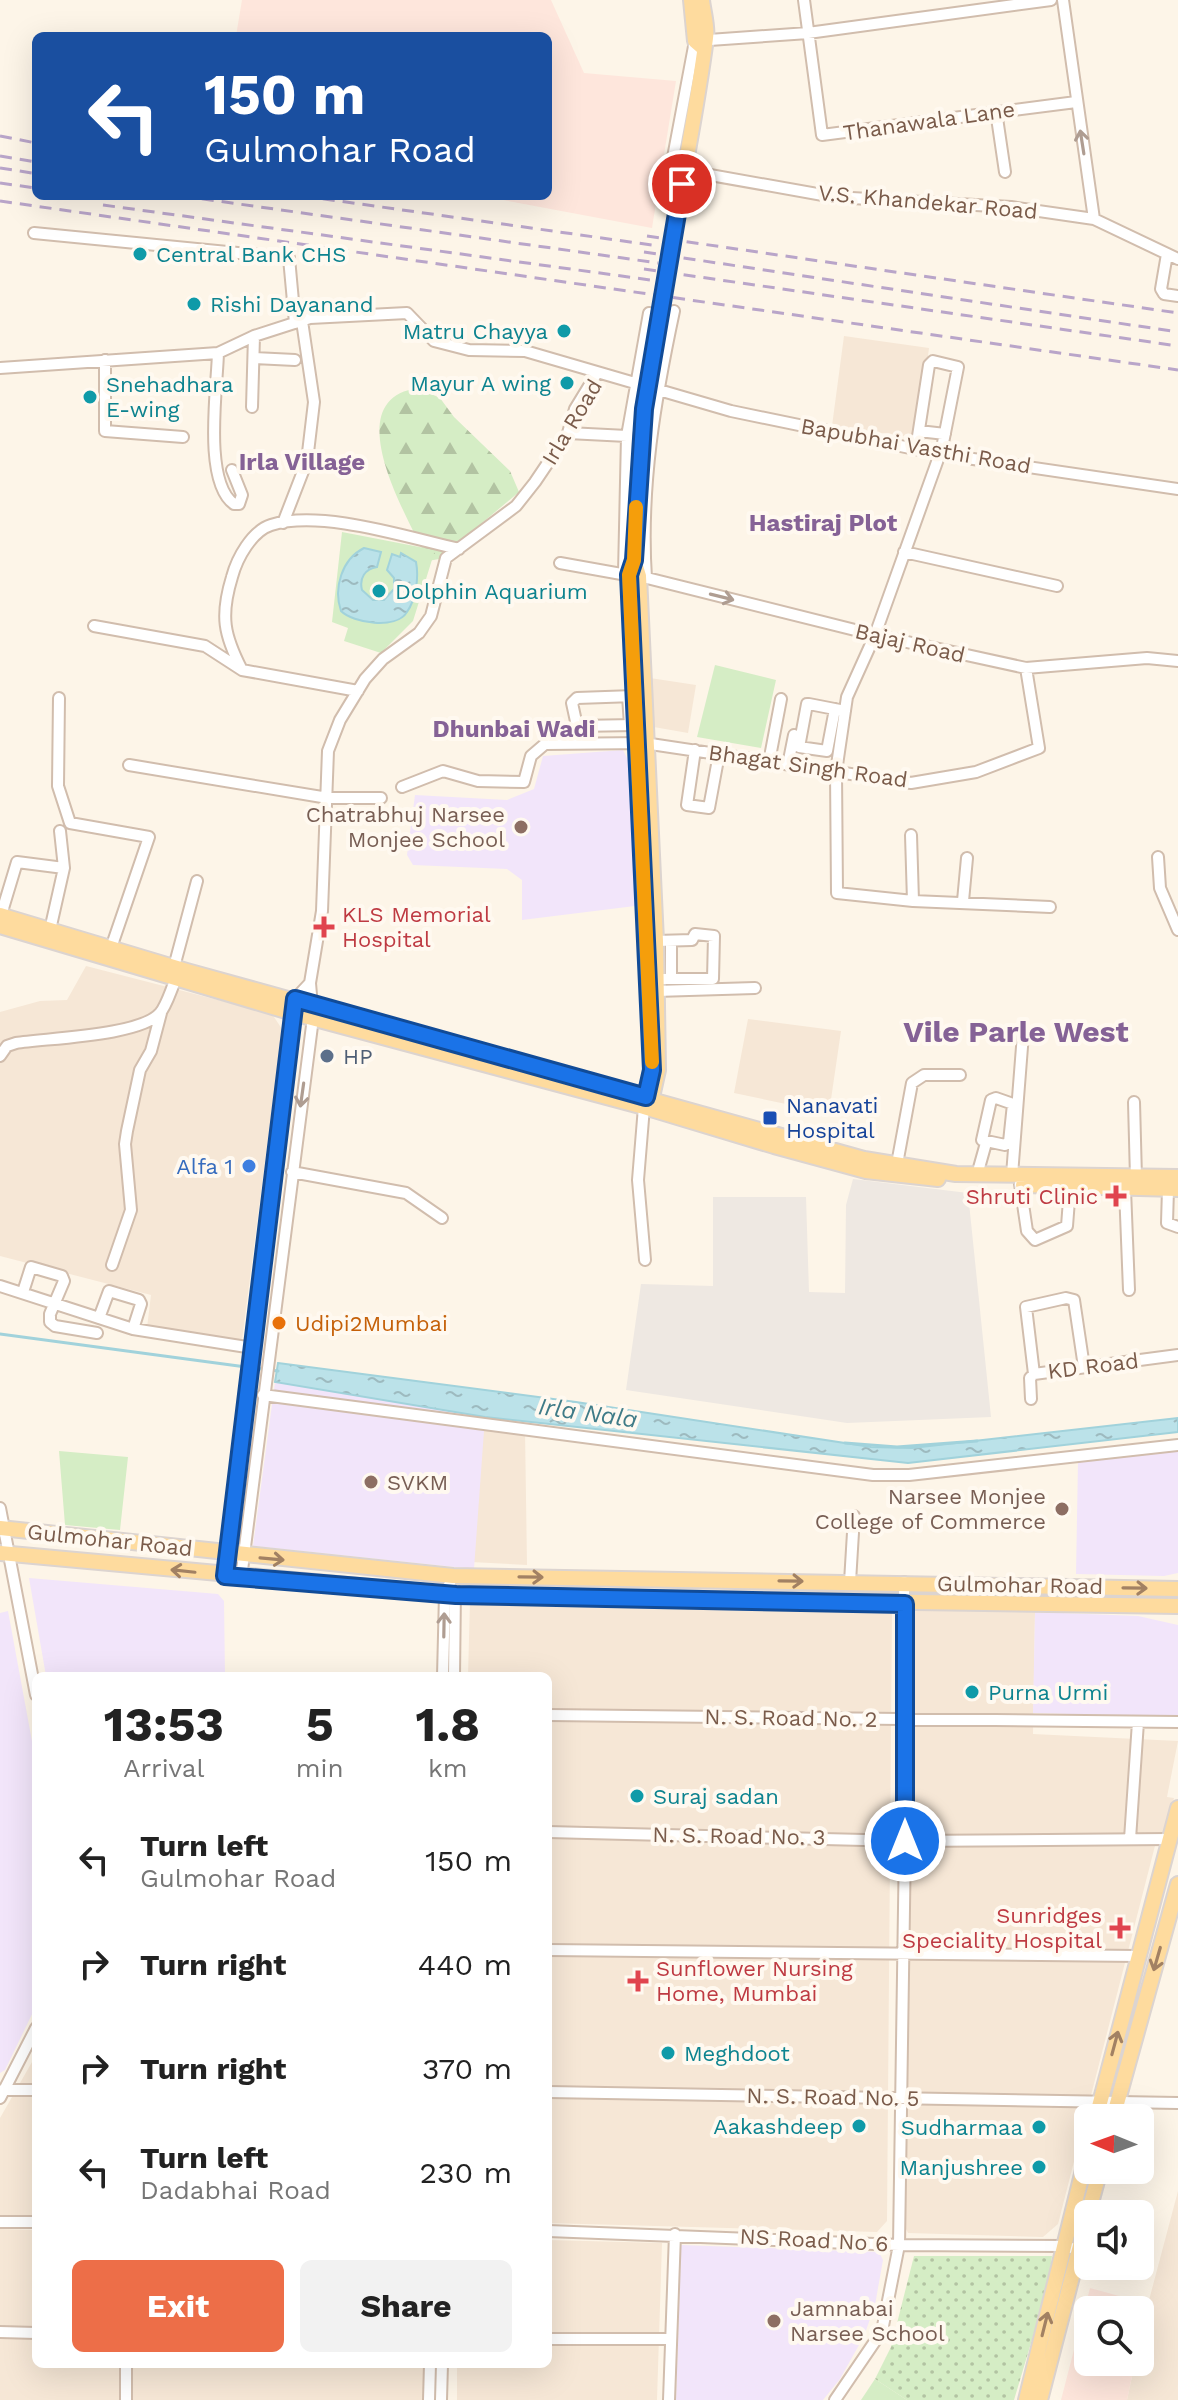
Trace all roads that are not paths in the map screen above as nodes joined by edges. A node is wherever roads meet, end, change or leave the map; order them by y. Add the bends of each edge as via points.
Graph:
1 (691, 0) edge
2 (702, 0) edge
3 (804, 0) edge
4 (1051, 0) edge
5 (1063, 0) edge
6 (988, 4) edge
7 (808, 33) junction
8 (702, 45) junction
9 (1076, 102) junction
10 (996, 111) junction
11 (1005, 172) dead end
12 (1094, 219) junction
13 (34, 233) dead end
14 (1170, 259) edge
15 (1178, 270) edge
16 (1178, 296) edge
17 (674, 311) dead end
18 (649, 313) dead end
19 (298, 322) junction
20 (254, 336) junction
21 (218, 353) junction
22 (254, 358) junction
23 (105, 360) junction
24 (295, 360) dead end
25 (0, 368) edge
26 (597, 373) junction
27 (635, 383) junction
28 (657, 389) junction
29 (252, 407) dead end
30 (919, 431) junction
31 (568, 433) junction
32 (945, 434) junction
33 (627, 436) junction
34 (183, 437) dead end
35 (916, 449) junction
36 (939, 454) junction
37 (232, 470) dead end
38 (1178, 489) edge
39 (283, 523) junction
40 (459, 549) junction
41 (904, 552) junction
42 (560, 563) dead end
43 (634, 573) junction
44 (1057, 586) dead end
45 (94, 626) dead end
46 (875, 635) junction
47 (1178, 661) edge
48 (1026, 668) junction
49 (242, 670) junction
50 (358, 691) junction
51 (631, 696) junction
52 (59, 698) dead end
53 (781, 699) dead end
54 (800, 703) dead end
55 (840, 710) junction
56 (633, 725) junction
57 (837, 732) junction
58 (640, 743) junction
59 (773, 743) junction
60 (792, 746) junction
61 (812, 750) junction
62 (700, 753) junction
63 (718, 756) junction
64 (769, 762) junction
65 (129, 765) dead end
66 (788, 765) junction
67 (809, 768) junction
68 (836, 772) junction
69 (402, 787) dead end
70 (328, 798) junction
71 (381, 798) dead end
72 (60, 831) dead end
73 (911, 835) dead end
74 (1158, 857) dead end
75 (967, 858) dead end
76 (64, 868) junction
77 (197, 881) dead end
78 (913, 901) junction
79 (963, 901) junction
80 (1050, 907) dead end
81 (0, 919) edge
82 (50, 930) junction
83 (1178, 930) edge
84 (664, 941) junction
85 (111, 948) junction
86 (175, 973) junction
87 (310, 983) junction
88 (661, 983) junction
89 (709, 984) junction
90 (755, 988) dead end
91 (294, 1006) junction
92 (313, 1011) junction
93 (161, 1013) junction
94 (1023, 1034) dead end
95 (0, 1056) edge
96 (960, 1075) dead end
97 (1134, 1102) dead end
98 (647, 1106) junction
99 (986, 1143) junction
100 (897, 1164) junction
101 (292, 1172) junction
102 (977, 1175) junction
103 (1136, 1178) junction
104 (1016, 1180) junction
105 (1175, 1185) edge
106 (1070, 1187) junction
107 (1121, 1189) junction
108 (442, 1218) dead end
109 (1178, 1227) edge
110 (1119, 1231) dead end
111 (645, 1260) dead end
112 (112, 1265) dead end
113 (0, 1286) edge
114 (1129, 1290) dead end
115 (23, 1292) junction
116 (56, 1302) junction
117 (99, 1318) junction
118 (133, 1329) junction
119 (97, 1333) dead end
120 (252, 1352) junction
121 (1178, 1355) edge
122 (1084, 1367) junction
123 (1034, 1374) junction
124 (263, 1395) junction
125 (1031, 1399) dead end
126 (1178, 1445) edge
127 (0, 1508) edge
128 (854, 1516) dead end
129 (2, 1528) edge
130 (226, 1553) junction
131 (5, 1554) edge
132 (243, 1556) junction
133 (225, 1576) junction
134 (453, 1576) junction
135 (241, 1578) junction
136 (850, 1582) junction
137 (904, 1582) junction
138 (1017, 1585) junction
139 (1174, 1588) edge
140 (450, 1594) junction
141 (905, 1604) junction
142 (1016, 1605) junction
143 (1174, 1607) edge
144 (443, 1672) edge
145 (454, 1672) edge
146 (32, 1677) edge
147 (552, 1715) edge
148 (904, 1720) junction
149 (1138, 1722) junction
150 (1178, 1722) edge
151 (1178, 1808) edge
152 (552, 1832) edge
153 (1130, 1839) junction
154 (1169, 1839) junction
155 (905, 1841) junction
156 (1178, 1884) edge
157 (552, 1950) edge
158 (904, 1955) junction
159 (1138, 1956) junction
160 (32, 2035) edge
161 (32, 2090) edge
162 (552, 2092) edge
163 (1, 2093) edge
164 (901, 2098) junction
165 (1100, 2100) junction
166 (1178, 2103) edge
167 (1099, 2104) edge
168 (1105, 2104) edge
169 (1117, 2104) edge
170 (1154, 2106) edge
171 (1082, 2184) edge
172 (0, 2222) edge
173 (32, 2222) edge
174 (552, 2231) edge
175 (675, 2234) junction
176 (1074, 2244) edge
177 (899, 2245) junction
178 (1072, 2248) junction
179 (0, 2332) edge
180 (32, 2333) edge
181 (552, 2339) edge
182 (671, 2339) junction
183 (126, 2368) edge
184 (430, 2368) edge
185 (442, 2368) edge
186 (126, 2400) edge
187 (429, 2400) edge
188 (441, 2400) edge
189 (669, 2400) edge
190 (835, 2400) edge
191 (1026, 2400) edge
192 (1040, 2400) edge

1 - 8 main road
2 - 8 main road
3 - 7 street, Thanawala Lane
4 - 6 street
5 - 9 street
6 - 7 street
7 - 8 street
7 - 10 street, Thanawala Lane via 822,135
8 - 12 street, V.S. Khandekar Road via 671,168 834,197 1011,207
8 - 43 main road, bridge via 644,409
9 - 10 street, Thanawala Lane
12 -> 9 street
10 - 11 street
12 - 14 street, V.S. Khandekar Road
13 - 19 street via 289,258
14 - 15 street, V.S. Khandekar Road
14 - 16 street via 1162,292
17 - 28 street
18 - 27 street
19 - 20 street
19 - 26 street via 407,313 434,341 469,350 525,351
19 - 39 street via 314,402 307,461
20 - 21 street
20 - 22 street
21 - 23 street
21 - 37 street via 215,467 230,502 239,504 242,495
22 - 24 street
22 - 29 street
23 - 25 street
23 - 34 street via 105,431
26 - 27 street, Irla Road
26 - 31 street, Irla Road via 575,409
27 - 28 street, Irla Road
27 - 33 street
28 - 35 street, Bapubhai Vasthi Road via 731,411
28 - 43 street
30 - 32 street
30 - 32 street via 929,365 954,363 958,367
30 - 35 street
31 - 33 street
31 - 40 street, Irla Road via 516,506
32 - 36 street
33 - 43 street
35 - 36 street, Bapubhai Vasthi Road
36 - 38 street, Bapubhai Vasthi Road
36 - 41 street
39 - 40 street via 337,523
39 - 49 street via 257,532 233,573 224,609 226,639
40 - 50 street, Irla Road via 446,558 425,625 383,659
41 - 44 street
41 - 46 street
42 - 43 street, Bajaj Road
43 -> 46 street, Bajaj Road
43 - 51 main road
43 - 58 main road
45 - 49 street via 205,646
46 - 48 street, Bajaj Road
46 - 55 street
47 - 48 street, Bajaj Road via 1147,658
48 - 68 street, Bhagat Singh Road via 1039,748 976,772 911,783
49 - 50 street
50 - 70 street, Irla Road via 328,751
51 - 56 main road
51 - 56 street via 577,698 572,703 577,726
52 - 85 street via 58,786 70,823 149,837
53 - 59 street
54 - 60 street
55 - 57 street
55 - 61 street via 806,706 799,747
56 - 58 main road
57 - 61 street via 827,751
57 - 68 street
58 - 62 street, Bhagat Singh Road
58 - 69 street, Bhagat Singh Road via 545,744 531,756 524,782 478,781 443,771
58 - 84 main road
58 - 98 main road via 652,1070
59 - 60 street
59 - 64 street
60 - 66 street
61 - 67 street
62 - 63 street, Bhagat Singh Road
62 - 63 street via 687,805 705,810
63 - 64 street, Bhagat Singh Road
64 - 66 street, Bhagat Singh Road
65 - 70 street
66 - 67 street, Bhagat Singh Road
67 - 68 street, Bhagat Singh Road
68 - 78 street via 837,893
70 - 71 street
70 - 87 street, Irla Road via 322,911
72 - 76 street
73 - 78 street
74 - 83 street via 1160,888
75 - 79 street
76 - 81 street via 17,862
76 - 82 street
77 - 86 street
78 - 79 street
79 - 80 street
81 - 82 main road
81 - 86 main road
82 - 85 main road
84 - 88 main road
84 - 89 street via 714,934 715,976
85 - 86 main road
86 - 91 main road
86 - 93 street
87 - 91 street
87 - 92 street, Irla Road
88 - 89 street
88 - 89 street
88 - 98 main road via 658,1070
89 - 90 street
91 - 92 main road
91 - 120 street
92 - 98 main road
92 -> 101 street, Irla Road
93 - 95 street via 127,1030 16,1043
93 - 112 street via 140,1070 127,1131 131,1210
94 - 104 street
96 - 100 street via 924,1075 912,1083
97 - 103 street
98 - 100 main road
98 - 104 main road via 866,1171
98 - 111 street via 638,1180
99 - 99 street via 982,1140 991,1100 1013,1102 1009,1142
99 - 102 street
100 - 102 main road
101 - 108 street via 406,1193
101 - 124 street, Irla Road
102 - 104 main road
103 - 104 main road
103 - 105 main road
104 - 106 main road
104 - 106 street via 1027,1231 1035,1240 1067,1226
105 - 107 main road
105 - 109 street via 1167,1223
106 - 107 main road
107 - 110 street
107 - 114 street
113 - 115 street
115 - 116 street
115 - 116 street via 31,1267 62,1276
116 - 117 street
116 - 119 street via 52,1325
117 - 118 street
117 - 118 street via 109,1291 139,1300
118 - 120 street
120 - 130 street
121 - 122 street, KD Road
122 - 123 street, KD Road
122 - 123 street via 1074,1300 1066,1298 1026,1307
123 - 125 street, KD Road
124 - 126 street via 873,1475
124 - 132 street, Irla Road
127 - 129 street
128 - 136 street
129 - 130 main road, Gulmohar Road
129 - 131 street
130 - 132 main road, Gulmohar Road
130 - 133 street
133 -> 131 main road, Gulmohar Road
131 - 146 street
132 -> 134 main road, Gulmohar Road
132 - 135 street, Irla Road
133 - 135 main road, Gulmohar Road
134 -> 136 main road, Gulmohar Road
134 - 140 street
135 - 140 main road, Gulmohar Road
136 - 137 main road, Gulmohar Road
137 - 138 main road, Gulmohar Road
137 - 141 street
138 -> 139 main road, Gulmohar Road
138 - 142 main road
140 - 141 main road, Gulmohar Road
144 -> 140 street
140 - 145 street
141 - 142 main road, Gulmohar Road
141 - 148 street
142 - 143 main road, Gulmohar Road
147 - 148 street, N. S. Road No. 2
148 - 149 street, N. S. Road No. 2
148 - 155 street
149 - 150 street, N. S. Road No. 2
149 - 153 street
151 - 154 main road
152 - 155 street, N. S. Road No. 3
153 - 154 street, N. S. Road No. 3
153 - 155 street, N. S. Road No. 3
154 - 159 main road
155 - 158 street
156 -> 169 main road
157 - 158 street
158 - 159 street
158 - 164 street
165 -> 159 main road
160 - 163 street
161 - 163 street
162 - 164 street, N. S. Road No. 5
164 - 165 street, N. S. Road No. 5
164 - 177 street
165 - 167 main road
165 - 168 street, N. S. Road No. 5
166 - 170 street, N. S. Road No. 5
171 - 178 main road
172 - 173 street
174 - 175 street, NS Road No 6
175 - 177 street, NS Road No 6
175 - 182 street
176 - 178 main road
177 - 178 street, NS Road No 6
177 - 190 street via 882,2331
191 -> 178 main road
178 - 192 main road
179 - 180 street
181 - 182 street
182 - 189 street
183 - 186 street
184 - 187 street
185 - 188 street

